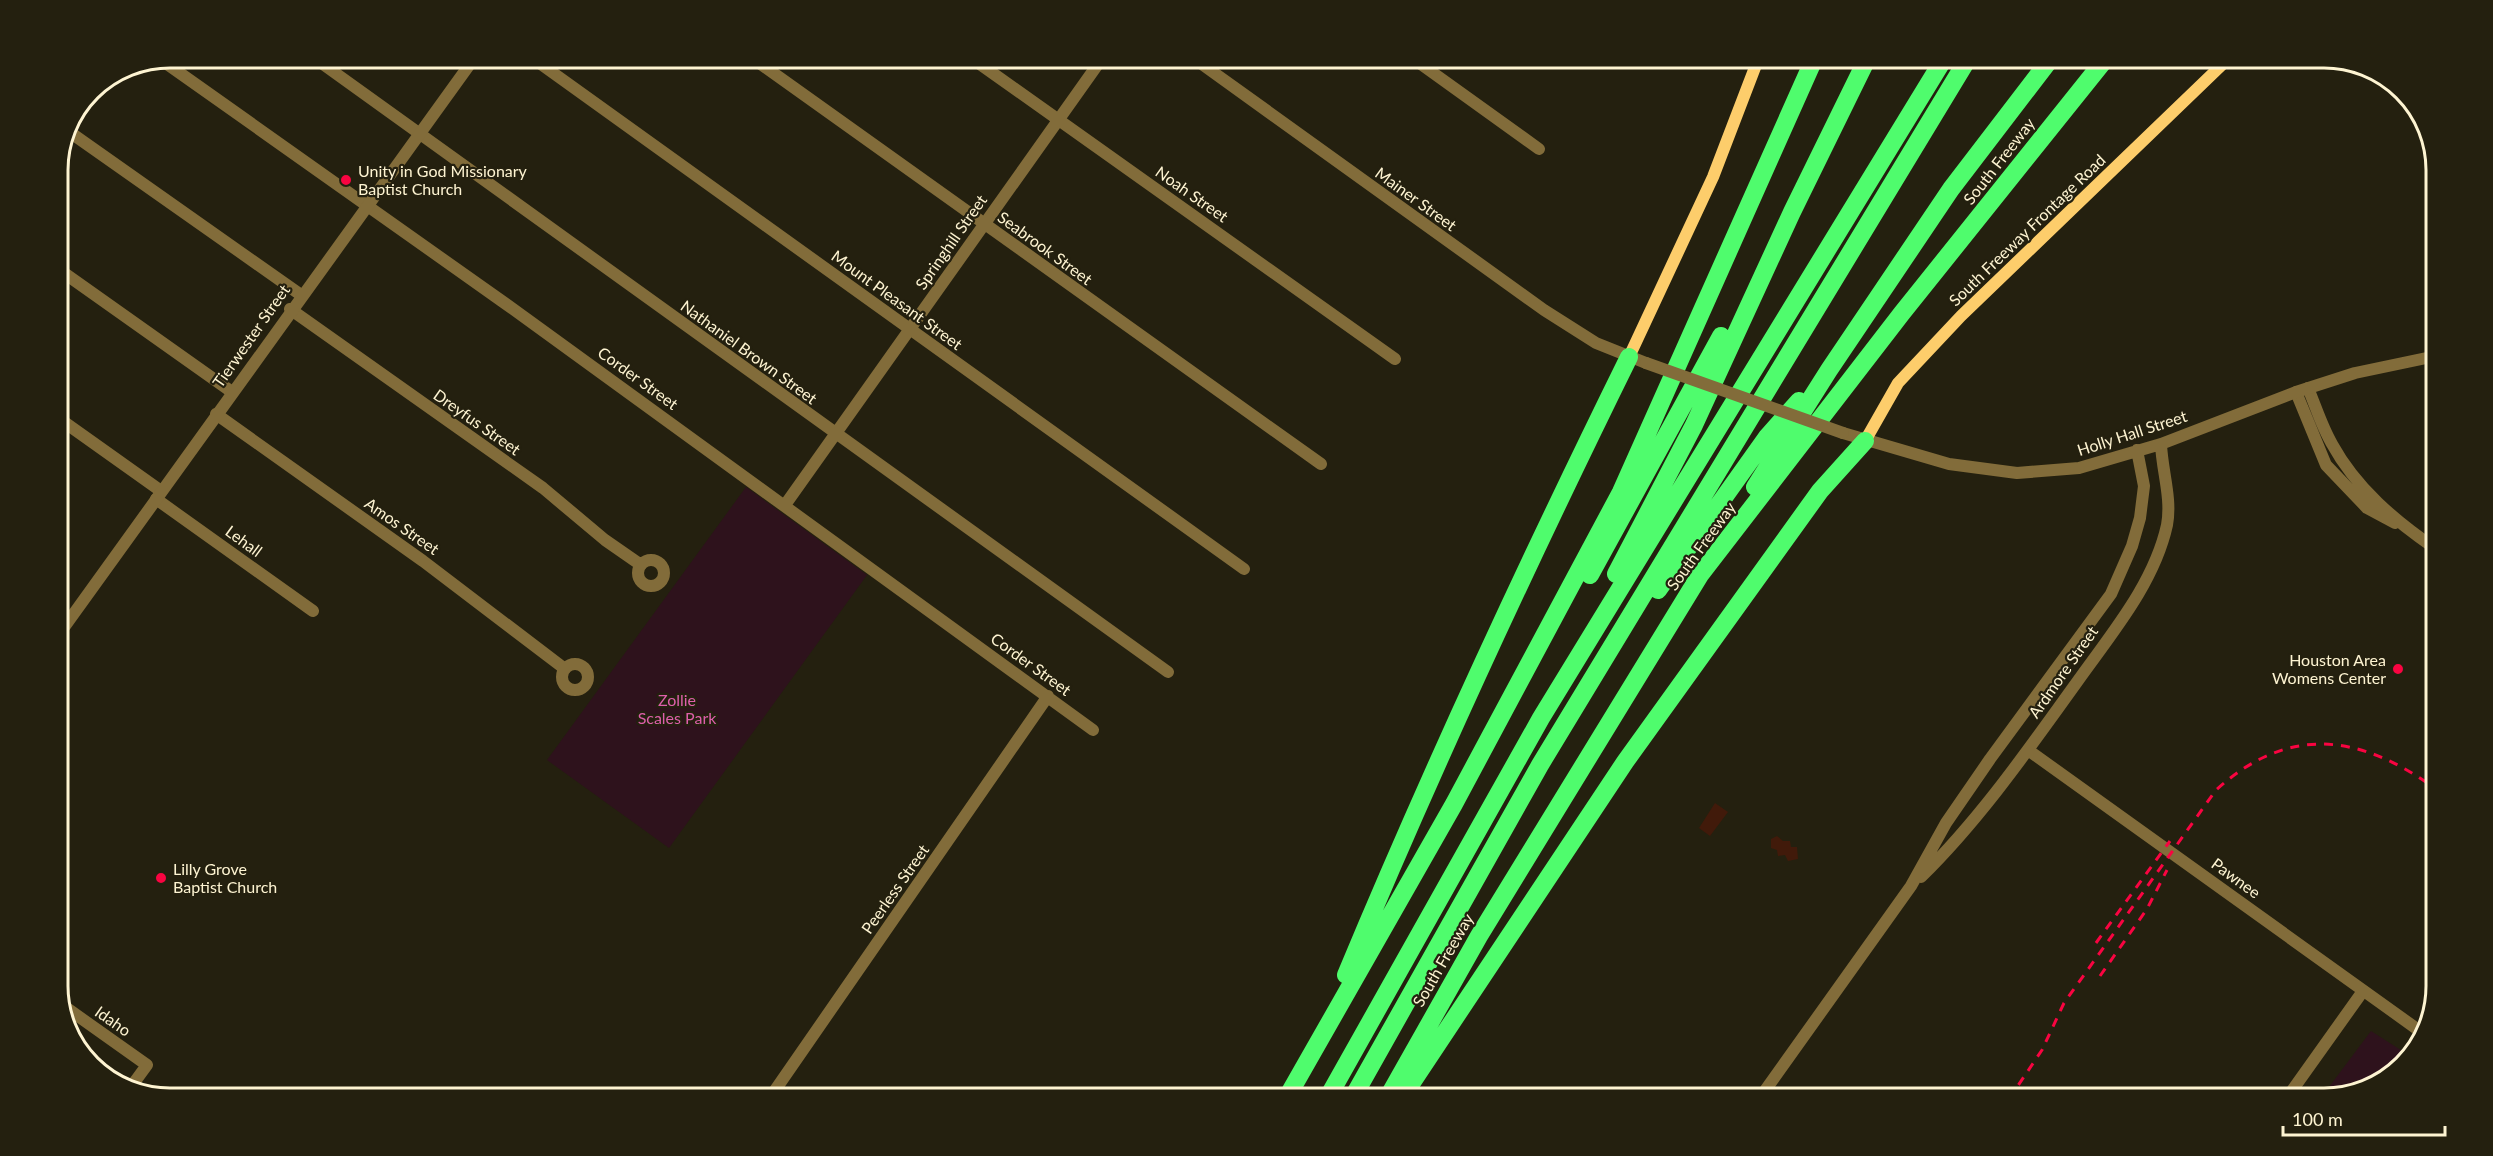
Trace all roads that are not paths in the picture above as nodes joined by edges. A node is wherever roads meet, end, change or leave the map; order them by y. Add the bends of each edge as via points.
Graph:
1 (173, 68) edge
2 (328, 68) edge
3 (467, 68) edge
4 (546, 68) edge
5 (766, 68) edge
6 (985, 68) edge
7 (1095, 68) edge
8 (1207, 68) edge
9 (1426, 68) edge
10 (1755, 68) edge
11 (1810, 68) edge
12 (1863, 68) edge
13 (1938, 68) edge
14 (1962, 68) edge
15 (2044, 68) edge
16 (2098, 68) edge
17 (2219, 68) edge
18 (1058, 120) junction
19 (420, 134) junction
20 (74, 135) edge
21 (1539, 149) dead end
22 (365, 206) junction
23 (1792, 212) junction
24 (984, 224) junction
25 (68, 276) edge
26 (301, 295) junction
27 (290, 309) junction
28 (910, 329) junction
29 (2425, 358) edge
30 (1395, 359) dead end
31 (1637, 360) junction
32 (1828, 370) junction
33 (2302, 390) junction
34 (232, 392) junction
35 (216, 414) junction
36 (68, 425) edge
37 (836, 434) junction
38 (1865, 441) junction
39 (2161, 444) junction
40 (2138, 450) junction
41 (1321, 464) dead end
42 (158, 495) junction
43 (785, 505) junction
44 (2425, 542) edge
45 (641, 565) dead end
46 (1244, 569) dead end
47 (1700, 575) junction
48 (2113, 590) junction
49 (2131, 603) junction
50 (313, 611) dead end
51 (1603, 615) junction
52 (68, 622) edge
53 (565, 669) dead end
54 (1168, 672) dead end
55 (1048, 696) junction
56 (1502, 713) junction
57 (1093, 729) dead end
58 (2028, 750) junction
59 (1540, 765) junction
60 (1911, 886) junction
61 (2363, 991) junction
62 (70, 1011) edge
63 (2416, 1029) edge
64 (1318, 1042) junction
65 (134, 1082) edge
66 (777, 1088) edge
67 (1292, 1088) edge
68 (1333, 1088) edge
69 (1358, 1088) edge
70 (1393, 1088) edge
71 (1408, 1088) edge
72 (1767, 1088) edge
73 (2294, 1088) edge

1 - 22 street, Corder Street
2 - 19 street, Nathaniel Brown Street
3 - 19 street, Tierwester Street
4 - 28 street, Mount Pleasant Street
5 - 24 street, Seabrook Street
6 - 18 street, Noah Street
7 - 18 street, Springhill Street
8 - 31 street, Mainer Street via 1544,310 1596,343
9 - 21 street
10 - 31 main road
11 - 56 highway via 1620,492
12 - 23 highway
13 - 51 highway
14 - 59 highway
15 - 32 highway via 1951,189
16 - 47 highway, South Freeway
17 - 38 main road, South Freeway Frontage Road via 1961,316 1899,383
18 - 24 street, Springhill Street
18 - 30 street, Noah Street
19 - 22 street, Tierwester Street
19 - 37 street, Nathaniel Brown Street
20 - 26 street
22 - 26 street, Tierwester Street
22 - 43 street, Corder Street
23 - 51 highway via 1694,425 1618,568
23 - 56 highway via 1573,604
24 - 28 street, Springhill Street
24 - 41 street, Seabrook Street
25 - 34 street
26 - 27 street, Tierwester Street
27 - 34 street, Tierwester Street
27 - 45 street, Dreyfus Street via 543,488
28 - 37 street, Springhill Street
28 - 46 street, Mount Pleasant Street
29 - 33 street, Holly Hall Street via 2355,373
31 - 38 street, Holly Hall Street, bridge
31 - 64 highway via 1569,477 1393,862
32 - 47 highway
32 - 59 highway via 1742,470 1640,615 1565,740
33 - 39 street, Holly Hall Street
33 - 44 street via 2358,484
34 - 35 street, Tierwester Street
35 - 42 street, Tierwester Street
35 - 53 street, Amos Street via 423,561
36 - 42 street, Lehall
37 - 43 street, Springhill Street
37 - 54 street, Nathaniel Brown Street
38 - 40 street, Holly Hall Street via 1949,464 2017,473 2079,468
38 - 71 highway via 1820,491 1625,762
39 - 40 street, Holly Hall Street
39 - 49 street, Ardmore Street via 2168,483 2167,523 2157,559
40 - 48 street, Ardmore Street via 2144,486 2140,518
42 - 50 street, Lehall
42 - 52 street, Tierwester Street
43 - 55 street, Corder Street
47 - 70 highway, South Freeway via 1479,936
48 - 49 street
48 - 60 street, Ardmore Street via 1946,823
49 - 58 street, Ardmore Street
51 - 68 highway
55 - 57 street, Corder Street
55 - 66 street, Peerless Street
56 - 64 highway
58 - 60 street, Ardmore Street via 1960,839
58 - 61 street, Pawnee
59 - 69 highway
60 - 72 street, Ardmore Street
61 - 63 street, Pawnee
61 - 73 street
62 - 65 street, Idaho via 147,1065
64 - 67 highway

